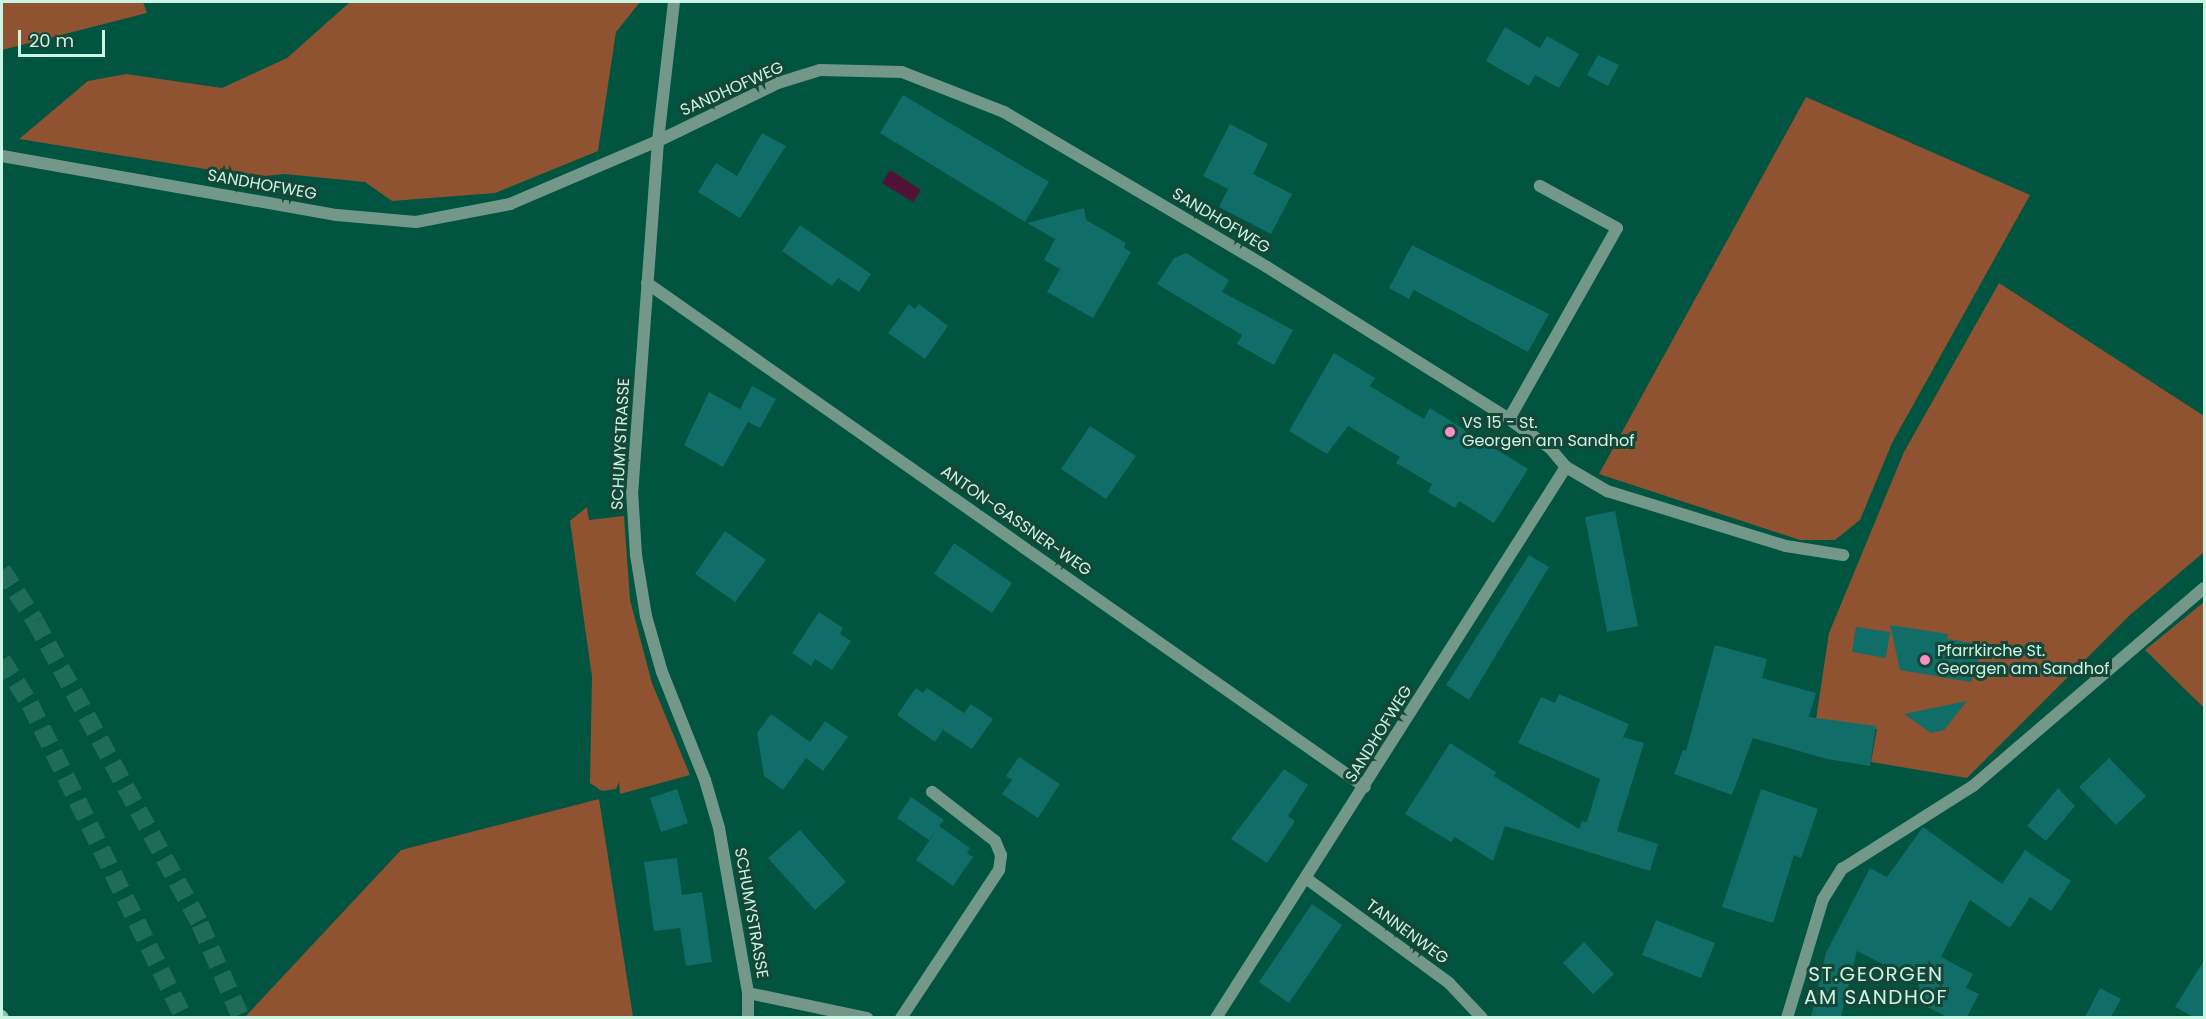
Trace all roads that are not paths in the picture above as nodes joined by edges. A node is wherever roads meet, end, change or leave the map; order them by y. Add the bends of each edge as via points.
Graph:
1 (674, 2) edge
2 (658, 141) junction
3 (2, 156) edge
4 (1540, 186) dead end
5 (647, 283) junction
6 (1509, 419) junction
7 (1566, 467) junction
8 (1843, 555) dead end
9 (2205, 588) edge
10 (1365, 787) junction
11 (932, 792) dead end
12 (1307, 879) junction
13 (748, 993) junction
14 (748, 1017) edge
15 (867, 1017) edge
16 (901, 1017) edge
17 (1216, 1017) edge
18 (1482, 1017) edge
19 (1787, 1017) edge

1 - 2 street, SCHUMYSTRASSE
2 - 3 street, SANDHOFWEG via 510,204 416,222 337,215
2 - 5 street, SCHUMYSTRASSE
2 - 6 street, SANDHOFWEG via 778,83 820,70 902,72 1004,112 1268,267
4 - 6 street via 1617,228
5 - 10 street, ANTON-GASSNER-WEG
5 - 13 street, SCHUMYSTRASSE via 632,491 636,555 646,616 662,672 705,780 718,828
6 - 7 street, SANDHOFWEG via 1550,448
7 - 8 street, SANDHOFWEG via 1607,491 1786,546
7 - 10 street, SANDHOFWEG
9 - 19 street via 1973,786 1842,869 1823,899
10 - 12 street, SANDHOFWEG
11 - 16 street via 995,842 1001,855 999,870
12 - 17 street, SANDHOFWEG
12 - 18 street, TANNENWEG via 1449,983
13 - 14 street, SCHUMYSTRASSE
13 - 15 street

